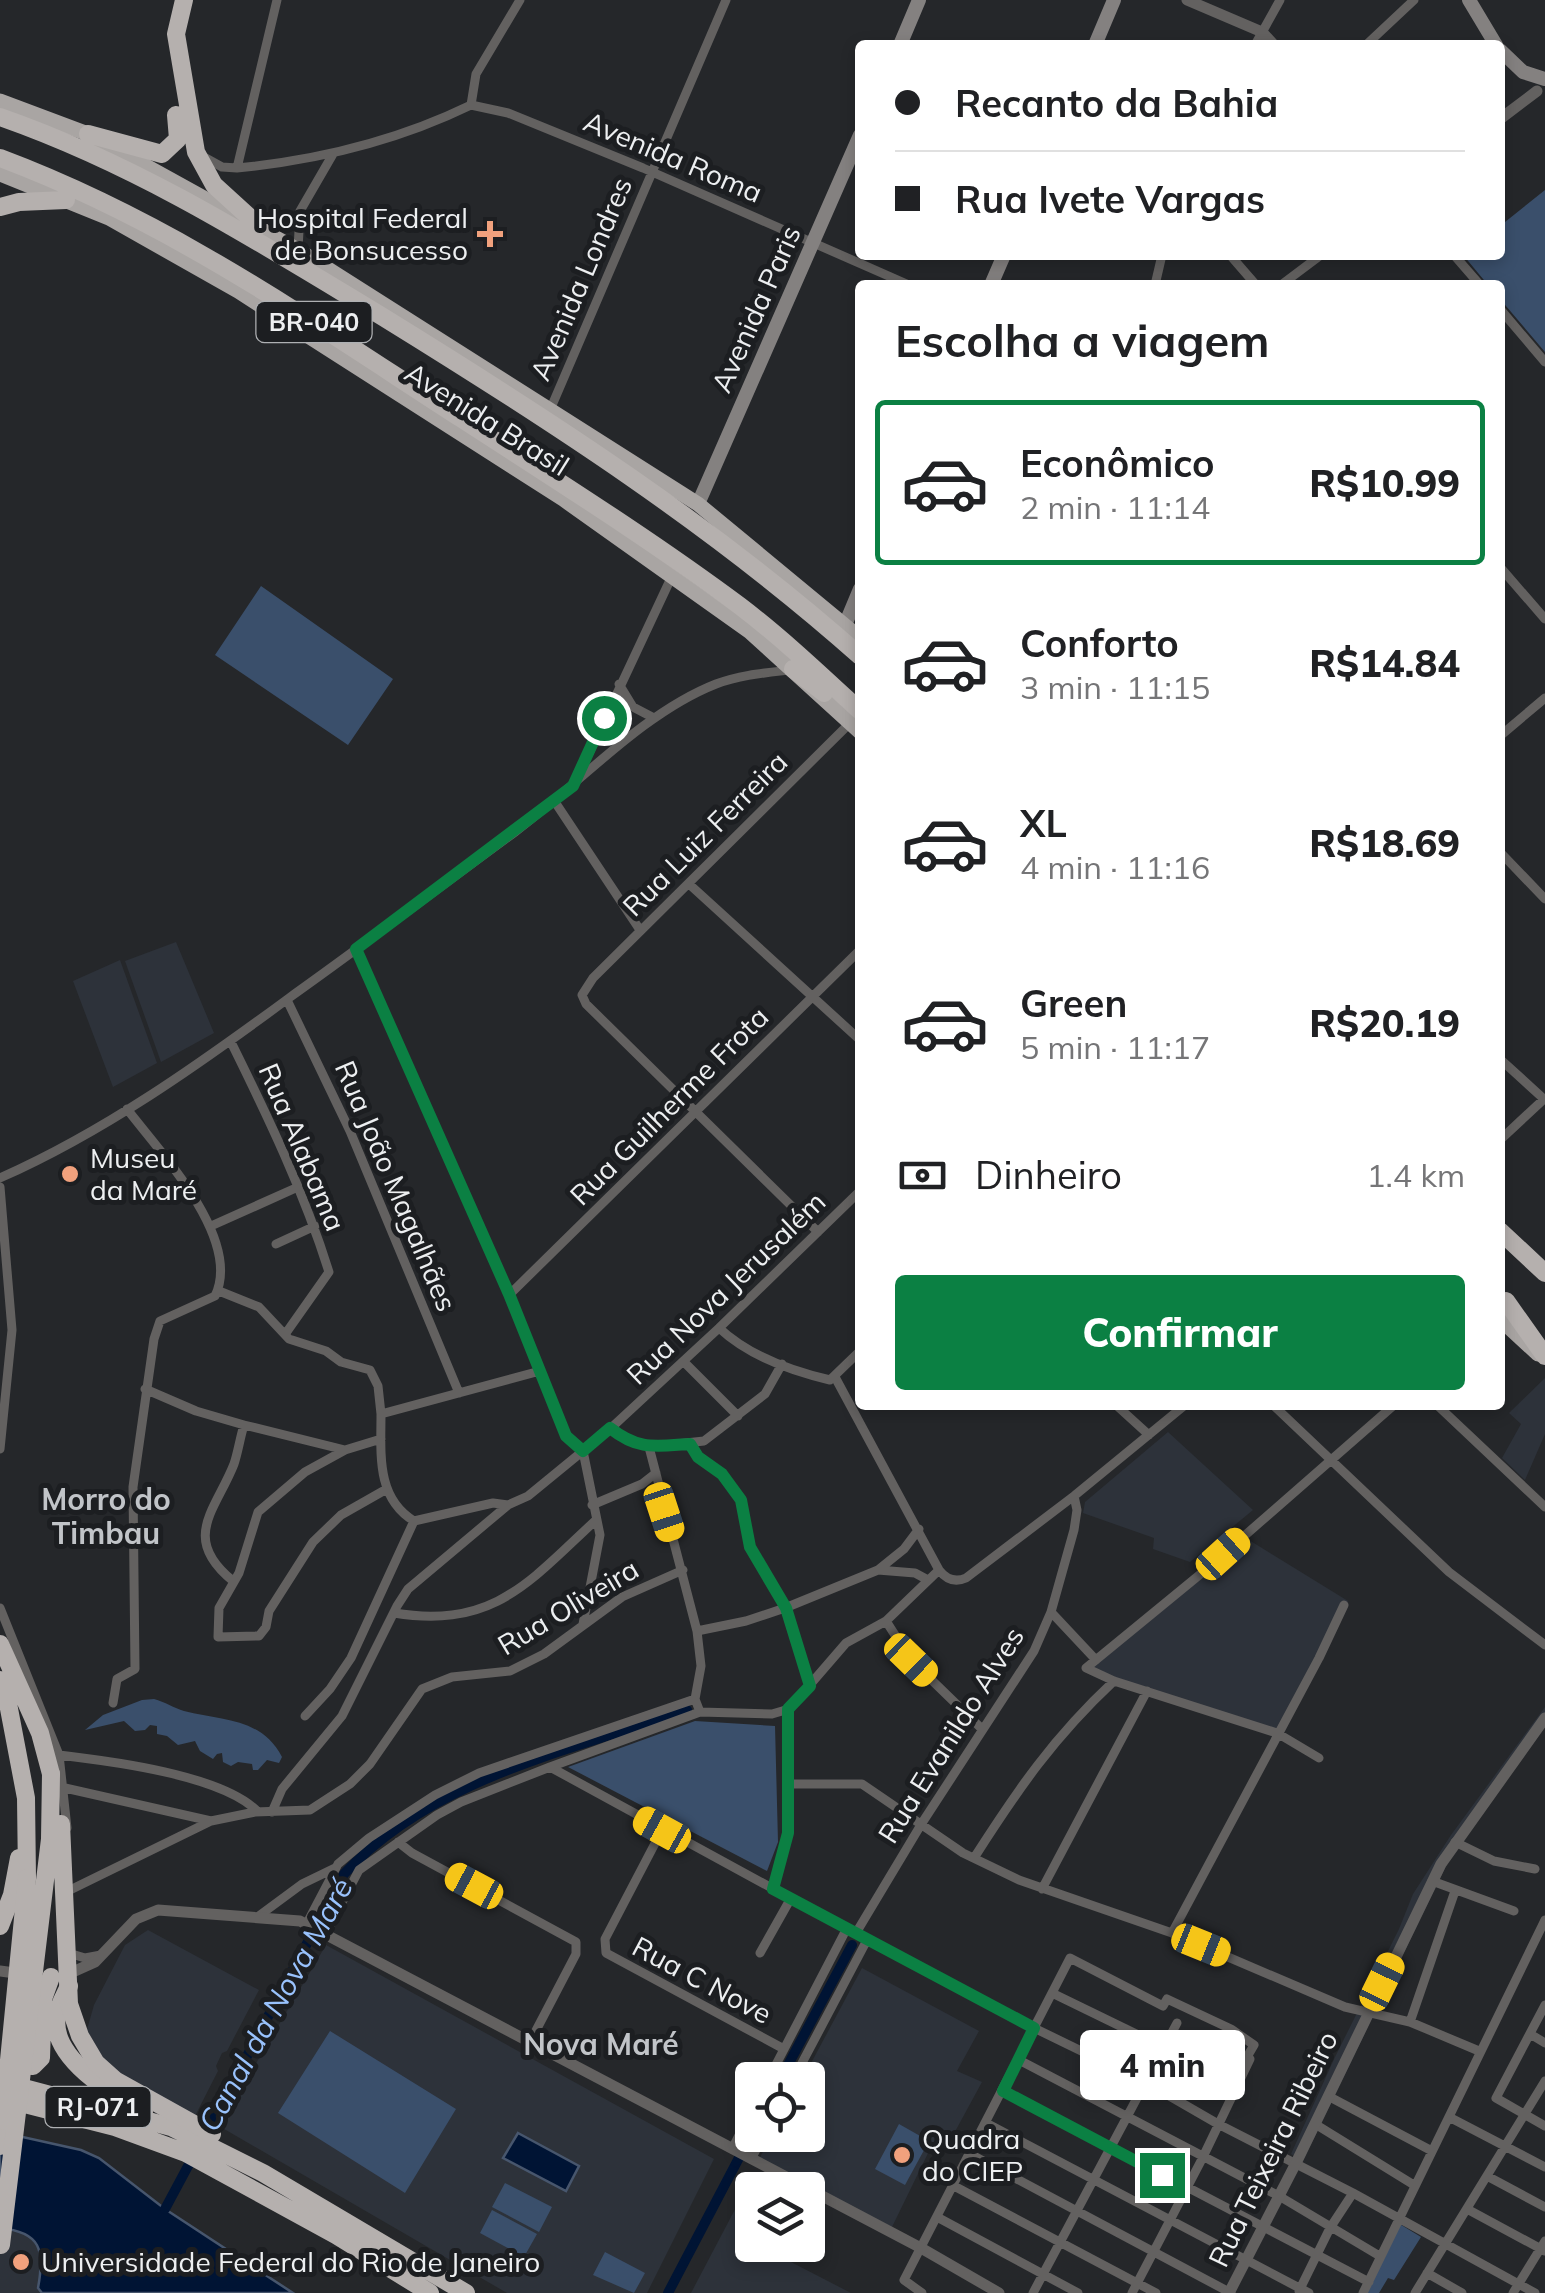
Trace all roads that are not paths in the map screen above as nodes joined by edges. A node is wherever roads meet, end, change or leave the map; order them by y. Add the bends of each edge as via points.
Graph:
1 (175, 0) edge
2 (184, 0) edge
3 (277, 0) edge
4 (520, 0) edge
5 (726, 0) edge
6 (920, 0) edge
7 (1114, 0) edge
8 (1188, 0) edge
9 (1280, 0) edge
10 (1414, 0) edge
11 (1468, 0) edge
12 (1262, 32) junction
13 (902, 40) edge
14 (1096, 40) edge
15 (1258, 40) edge
16 (1269, 40) edge
17 (1371, 40) edge
18 (1493, 40) edge
19 (1505, 54) edge
20 (1542, 89) edge
21 (0, 101) edge
22 (471, 105) junction
23 (1505, 115) edge
24 (0, 117) edge
25 (88, 134) junction
26 (855, 145) edge
27 (196, 152) junction
28 (333, 154) junction
29 (0, 158) edge
30 (237, 168) junction
31 (652, 172) junction
32 (0, 174) edge
33 (66, 200) junction
34 (0, 207) edge
35 (259, 226) junction
36 (813, 242) junction
37 (298, 250) junction
38 (1234, 260) edge
39 (1314, 260) edge
40 (1458, 260) edge
41 (898, 280) edge
42 (1252, 280) edge
43 (1288, 280) edge
44 (1476, 280) edge
45 (1505, 315) edge
46 (1545, 362) edge
47 (550, 410) junction
48 (698, 504) junction
49 (1505, 573) edge
50 (672, 576) junction
51 (855, 602) edge
52 (1545, 620) edge
53 (845, 625) junction
54 (855, 634) edge
55 (855, 652) edge
56 (793, 670) junction
57 (619, 684) junction
58 (1545, 698) edge
59 (654, 718) junction
60 (855, 719) edge
61 (855, 719) edge
62 (855, 723) edge
63 (1505, 732) edge
64 (573, 786) junction
65 (555, 802) junction
66 (1505, 857) edge
67 (689, 884) junction
68 (1545, 900) edge
69 (640, 930) junction
70 (356, 949) junction
71 (855, 955) edge
72 (812, 997) junction
73 (288, 1000) junction
74 (855, 1036) edge
75 (231, 1042) junction
76 (1505, 1064) edge
77 (1545, 1100) edge
78 (127, 1109) junction
79 (695, 1113) junction
80 (1505, 1136) edge
81 (0, 1178) edge
82 (0, 1187) edge
83 (298, 1187) junction
84 (855, 1195) edge
85 (1505, 1225) edge
86 (211, 1226) junction
87 (315, 1226) junction
88 (818, 1232) junction
89 (1505, 1236) edge
90 (276, 1244) dead end
91 (1505, 1248) edge
92 (1545, 1264) edge
93 (1545, 1273) edge
94 (1545, 1284) edge
95 (219, 1291) junction
96 (509, 1294) junction
97 (1505, 1313) edge
98 (1505, 1315) edge
99 (719, 1328) junction
100 (286, 1333) junction
101 (1545, 1337) edge
102 (855, 1357) edge
103 (1545, 1358) edge
104 (684, 1362) junction
105 (782, 1364) junction
106 (540, 1371) junction
107 (833, 1378) junction
108 (145, 1389) junction
109 (459, 1392) junction
110 (1122, 1410) edge
111 (1179, 1410) edge
112 (1279, 1410) edge
113 (1388, 1410) edge
114 (1442, 1410) edge
115 (381, 1414) junction
116 (738, 1416) junction
117 (244, 1426) junction
118 (610, 1428) junction
119 (1149, 1435) junction
120 (381, 1439) junction
121 (690, 1444) junction
122 (649, 1448) junction
123 (0, 1449) edge
124 (345, 1450) junction
125 (583, 1451) junction
126 (1331, 1457) junction
127 (656, 1473) junction
128 (385, 1490) junction
129 (1074, 1496) junction
130 (592, 1504) junction
131 (508, 1505) junction
132 (1545, 1507) edge
133 (414, 1520) junction
134 (596, 1520) junction
135 (919, 1529) junction
136 (683, 1570) junction
137 (878, 1570) junction
138 (938, 1570) junction
139 (928, 1580) junction
140 (233, 1581) junction
141 (1344, 1605) dead end
142 (0, 1608) edge
143 (786, 1608) junction
144 (1051, 1612) junction
145 (394, 1613) junction
146 (886, 1621) junction
147 (584, 1624) junction
148 (697, 1631) junction
149 (0, 1644) edge
150 (1545, 1645) edge
151 (1096, 1660) junction
152 (1114, 1681) junction
153 (810, 1686) junction
154 (9, 1687) edge
155 (1147, 1691) junction
156 (695, 1698) junction
157 (113, 1702) dead end
158 (788, 1709) junction
159 (700, 1712) junction
160 (305, 1716) dead end
161 (1545, 1718) edge
162 (982, 1729) junction
163 (1277, 1733) junction
164 (58, 1755) junction
165 (1318, 1758) dead end
166 (550, 1767) junction
167 (58, 1781) junction
168 (788, 1784) junction
169 (26, 1798) junction
170 (258, 1812) junction
171 (272, 1812) junction
172 (212, 1821) junction
173 (922, 1822) junction
174 (662, 1830) junction
175 (398, 1842) junction
176 (1455, 1842) junction
177 (974, 1858) junction
178 (334, 1868) junction
179 (1535, 1869) dead end
180 (1432, 1881) junction
181 (773, 1889) junction
182 (1042, 1889) junction
183 (70, 1890) junction
184 (1455, 1891) junction
185 (791, 1898) junction
186 (1514, 1912) dead end
187 (260, 1915) junction
188 (1545, 1920) edge
189 (0, 1926) edge
190 (316, 1928) junction
191 (852, 1931) junction
192 (1172, 1933) junction
193 (867, 1940) junction
194 (760, 1953) dead end
195 (75, 1964) junction
196 (0, 1971) edge
197 (48, 1977) junction
198 (1052, 1993) junction
199 (1545, 2005) edge
200 (1367, 2014) junction
201 (1178, 2022) dead end
202 (1410, 2022) junction
203 (1034, 2028) junction
204 (1530, 2034) junction
205 (530, 2042) junction
206 (1545, 2044) edge
207 (1163, 2047) junction
208 (784, 2049) junction
209 (1479, 2051) junction
210 (1020, 2060) junction
211 (777, 2062) edge
212 (803, 2062) edge
213 (0, 2064) edge
214 (0, 2082) edge
215 (1147, 2082) junction
216 (1544, 2085) edge
217 (1003, 2091) junction
218 (1328, 2096) junction
219 (0, 2098) edge
220 (1524, 2114) junction
221 (1128, 2116) junction
222 (1449, 2117) junction
223 (986, 2124) junction
224 (1218, 2124) junction
225 (1315, 2124) junction
226 (1545, 2126) edge
227 (171, 2127) junction
228 (1505, 2145) junction
229 (0, 2146) edge
230 (202, 2147) junction
231 (1111, 2149) junction
232 (1432, 2151) junction
233 (743, 2152) edge
234 (745, 2152) edge
235 (970, 2154) junction
236 (742, 2155) junction
237 (1202, 2159) junction
238 (1296, 2164) junction
239 (1545, 2166) edge
240 (1486, 2176) junction
241 (1095, 2181) junction
242 (954, 2186) junction
243 (1414, 2186) junction
244 (1187, 2188) junction
245 (1353, 2193) junction
246 (1279, 2196) junction
247 (1545, 2207) edge
248 (1467, 2209) junction
249 (1077, 2212) junction
250 (937, 2217) junction
251 (1170, 2220) junction
252 (1397, 2220) junction
253 (1263, 2228) junction
254 (1330, 2228) junction
255 (1060, 2243) junction
256 (1, 2245) edge
257 (1444, 2245) junction
258 (1543, 2247) edge
259 (921, 2248) junction
260 (1154, 2252) junction
261 (0, 2255) edge
262 (1317, 2256) junction
263 (1378, 2256) junction
264 (1246, 2260) junction
265 (1427, 2273) junction
266 (1043, 2275) junction
267 (1369, 2282) junction
268 (1134, 2288) edge
269 (1515, 2289) edge
270 (1303, 2292) edge
271 (430, 2293) edge
272 (466, 2293) edge
273 (922, 2293) edge
274 (999, 2293) edge
275 (1033, 2293) edge
276 (1078, 2293) edge
277 (1156, 2293) edge
278 (1230, 2293) edge
279 (1363, 2293) edge
280 (1414, 2293) edge
281 (1462, 2293) edge
282 (1535, 2293) edge

1 - 25 highway via 169,47 175,144 157,154
2 - 27 highway via 176,34
3 - 30 street
4 - 22 street via 476,74
5 - 31 street, Avenida Londres
6 - 13 main road
7 - 14 main road
8 - 12 street
9 - 12 street
10 - 17 street
11 - 18 main road
12 - 15 street
12 - 16 street
19 - 20 main road
20 - 23 street
21 - 25 highway, Avenida Brasil
22 - 28 street
22 - 31 street, Avenida Roma via 508,112
24 - 55 highway, Avenida Brasil / BR-040 via 186,199 440,352 688,516
25 - 35 highway, Avenida Brasil
26 - 36 main road, Avenida Paris
27 - 30 street
27 - 35 highway via 214,185
28 - 30 street
28 - 37 street via 300,211
29 - 60 highway, Avenida Brasil / BR-040 via 53,177 211,258 586,499 740,606
31 - 36 street, Avenida Roma
31 - 47 street, Avenida Londres
32 - 33 highway, Avenida Brasil
33 - 34 highway
33 - 50 highway, Avenida Brasil via 238,291
35 - 37 highway, Avenida Brasil
36 - 41 street, Avenida Roma
36 - 48 main road, Avenida Paris
37 - 47 highway, Avenida Brasil
38 - 42 street
39 - 43 street
40 - 44 street
45 - 46 street
47 - 48 highway, Avenida Brasil
48 - 53 highway, Avenida Brasil
49 - 52 street
50 - 56 highway, Avenida Brasil
50 - 57 street
51 - 53 main road
53 - 54 highway, Avenida Brasil
56 - 59 street via 728,680
56 - 61 highway
57 - 59 street via 633,707
57 - 64 street
58 - 63 street
59 - 64 street
62 - 67 street, Rua Luiz Ferreira
64 - 65 street
65 - 69 street
65 - 70 street
66 - 68 street
67 - 69 street, Rua Luiz Ferreira
67 - 72 street
69 - 79 street, Rua Luiz Ferreira via 582,990 586,1004
70 - 73 street
70 - 96 street
71 - 72 street, Rua Guilherme Frota
72 - 74 street
72 - 79 street, Rua Guilherme Frota
73 - 75 street
73 - 109 street, Rua João Magalhães
75 - 78 street
75 - 83 street, Rua Alabama
76 - 77 street
77 - 80 street
78 - 81 street
78 - 86 street
79 - 88 street
79 - 96 street, Rua Guilherme Frota
82 - 123 street via 12,1330
83 - 86 street
83 - 87 street, Rua Alabama
84 - 88 street, Rua Nova Jerusalém
85 - 92 highway
86 - 95 street
87 - 90 street
87 - 100 street, Rua Alabama via 329,1272
88 - 99 street, Rua Nova Jerusalém
89 - 93 highway
91 - 94 highway
95 - 100 street via 259,1306
95 - 108 street via 160,1321
96 - 106 street
97 - 101 highway
98 - 103 highway
99 - 104 street, Rua Nova Jerusalém
99 - 105 street via 737,1345
100 - 115 street via 370,1370
102 - 107 street
104 - 116 street
104 - 118 street, Rua Nova Jerusalém
105 - 107 street
105 - 116 street via 766,1394
106 - 109 street
106 - 125 street via 566,1436
107 - 135 street
108 - 117 street
108 - 157 street via 132,1511 135,1669 117,1679
109 - 115 street
110 - 119 street
111 - 119 street
112 - 126 street
113 - 126 street
114 - 132 street
115 - 120 street
116 - 121 street via 704,1442
117 - 124 street
117 - 140 street via 206,1532 213,1563
118 - 122 street
118 - 125 street, Rua Nova Jerusalém
119 - 129 street
120 - 124 street
120 - 128 street
121 - 122 street
121 - 143 street via 741,1500 750,1547
122 - 127 street
124 - 140 street via 305,1472 258,1512
125 - 130 street
125 - 131 street, Rua Nova Jerusalém
126 - 150 street via 1449,1572
126 - 151 street
127 - 130 street
127 - 136 street
128 - 133 street
128 - 140 street via 340,1515 313,1542 259,1636 218,1637 219,1608
129 - 138 street via 966,1578 948,1579
129 - 144 street, Rua Evanildo Alves via 1077,1516
130 - 134 street
131 - 133 street
131 - 145 street, Rua Nova Jerusalém via 408,1589
133 - 160 street via 351,1658
134 - 145 street via 505,1599 458,1615
134 - 147 street via 600,1540
135 - 137 street
135 - 138 street
136 - 147 street, Rua Oliveira via 622,1597
136 - 148 street
137 - 139 street
137 - 143 street
138 - 139 street
139 - 146 street
141 - 163 street
142 - 164 street
143 - 148 street
143 - 153 street
144 - 151 street
144 - 162 street, Rua Evanildo Alves
145 - 171 street, Rua Nova Jerusalém via 342,1716 282,1789
146 - 153 street via 846,1643
146 - 162 street via 911,1660
147 - 171 street, Rua Oliveira via 510,1672 428,1685 350,1784 310,1810
148 - 156 street via 701,1666
149 - 154 highway
151 - 152 street via 1086,1668
152 - 155 street
152 - 177 street via 1034,1765
153 - 158 street
154 - 167 highway via 40,1733
154 - 169 highway
155 - 163 street
155 - 182 street
156 - 159 street
156 - 178 street via 479,1774 435,1795
158 - 159 street
158 - 168 street
159 - 166 street
161 - 176 street, Rua Teixeira Ribeiro
162 - 173 street, Rua Evanildo Alves
163 - 165 street
163 - 192 street
164 - 167 street
164 - 170 street via 200,1782 242,1798
166 - 174 street
166 - 175 street via 460,1802
167 - 172 street
167 - 183 street
167 - 230 highway, bridge via 69,2004 80,2036 96,2063
167 - 256 highway, bridge
168 - 173 street via 862,1784
168 - 181 street via 788,1833
169 - 189 highway via 17,1869
169 - 229 highway, bridge via 27,1878
170 - 171 street, Rua Oliveira
170 - 172 street, Rua Oliveira
172 - 183 street, Rua Oliveira
173 - 177 street
173 - 191 street, Rua Evanildo Alves
174 - 181 street
174 - 208 street, Rua C Nove via 604,1946 612,1959
175 - 190 street via 360,1870
175 - 205 street via 576,1942 576,1954
176 - 179 street via 1494,1861
176 - 180 street, Rua Teixeira Ribeiro
177 - 182 street
178 - 187 street
178 - 190 street
180 - 184 street
180 - 200 street, Rua Teixeira Ribeiro
181 - 185 street
182 - 192 street
183 - 195 street
184 - 186 street
184 - 202 street
185 - 191 street
185 - 194 street
187 - 190 street
187 - 195 street via 158,1910 136,1919 103,1954
188 - 209 street
190 - 205 street
191 - 193 street
191 - 208 street, Rua Evanildo Alves
192 - 200 street
193 - 203 street
193 - 212 street
195 - 197 street
195 - 197 street
195 - 227 highway via 56,2018 72,2058 100,2086
196 - 197 street
197 - 213 highway via 38,2063
198 - 203 street
198 - 207 street
198 - 224 street via 1070,1958 1163,2006 1166,1999 1232,2029 1254,2045
199 - 204 street
200 - 202 street
200 - 218 street, Rua Teixeira Ribeiro
201 - 207 street
202 - 209 street
203 - 210 street
203 - 215 street
204 - 206 street
204 - 220 street via 1497,2094
205 - 236 street
207 - 215 street
208 - 211 street, Rua Evanildo Alves
209 - 222 street
210 - 217 street
210 - 221 street
214 - 227 highway, RJ-071
215 - 221 street
215 - 224 street
216 - 220 street
217 - 223 street
217 - 231 street
218 - 225 street, Rua Teixeira Ribeiro
218 - 232 street
219 - 230 highway, RJ-071
220 - 226 street
220 - 228 street
221 - 231 street
221 - 237 street
222 - 228 street
222 - 232 street
223 - 235 street
223 - 241 street
224 - 237 street
224 - 238 street
225 - 238 street, Rua Teixeira Ribeiro
225 - 243 street
227 - 230 highway, RJ-071
228 - 239 street
228 - 240 street
230 - 271 highway, RJ-071
230 - 272 highway via 275,2169
231 - 241 street
231 - 244 street
232 - 243 street
233 - 236 street
234 - 236 street
235 - 242 street
235 - 249 street
236 - 259 street
237 - 244 street
237 - 246 street
238 - 245 street
238 - 246 street, Rua Teixeira Ribeiro
240 - 247 street
240 - 248 street
241 - 249 street
241 - 251 street
242 - 250 street
242 - 255 street
243 - 252 street
244 - 251 street
244 - 253 street
245 - 252 street
245 - 254 street
246 - 253 street, Rua Teixeira Ribeiro
246 - 254 street
248 - 257 street
248 - 258 street
249 - 255 street
249 - 260 street
250 - 259 street
250 - 266 street
251 - 260 street
251 - 264 street
252 - 257 street
252 - 263 street
253 - 262 street
253 - 264 street, Rua Teixeira Ribeiro
254 - 262 street
254 - 263 street
255 - 266 street
255 - 268 street
256 - 261 highway
257 - 265 street
257 - 269 street
258 - 269 street
259 - 273 street via 904,2283
259 - 274 street
260 - 268 street
260 - 278 street
262 - 267 street
262 - 270 street
263 - 267 street
264 - 270 street
264 - 278 street, Rua Teixeira Ribeiro
265 - 280 street
265 - 281 street
266 - 275 street
266 - 276 street
267 - 279 street
268 - 277 street
269 - 282 street

